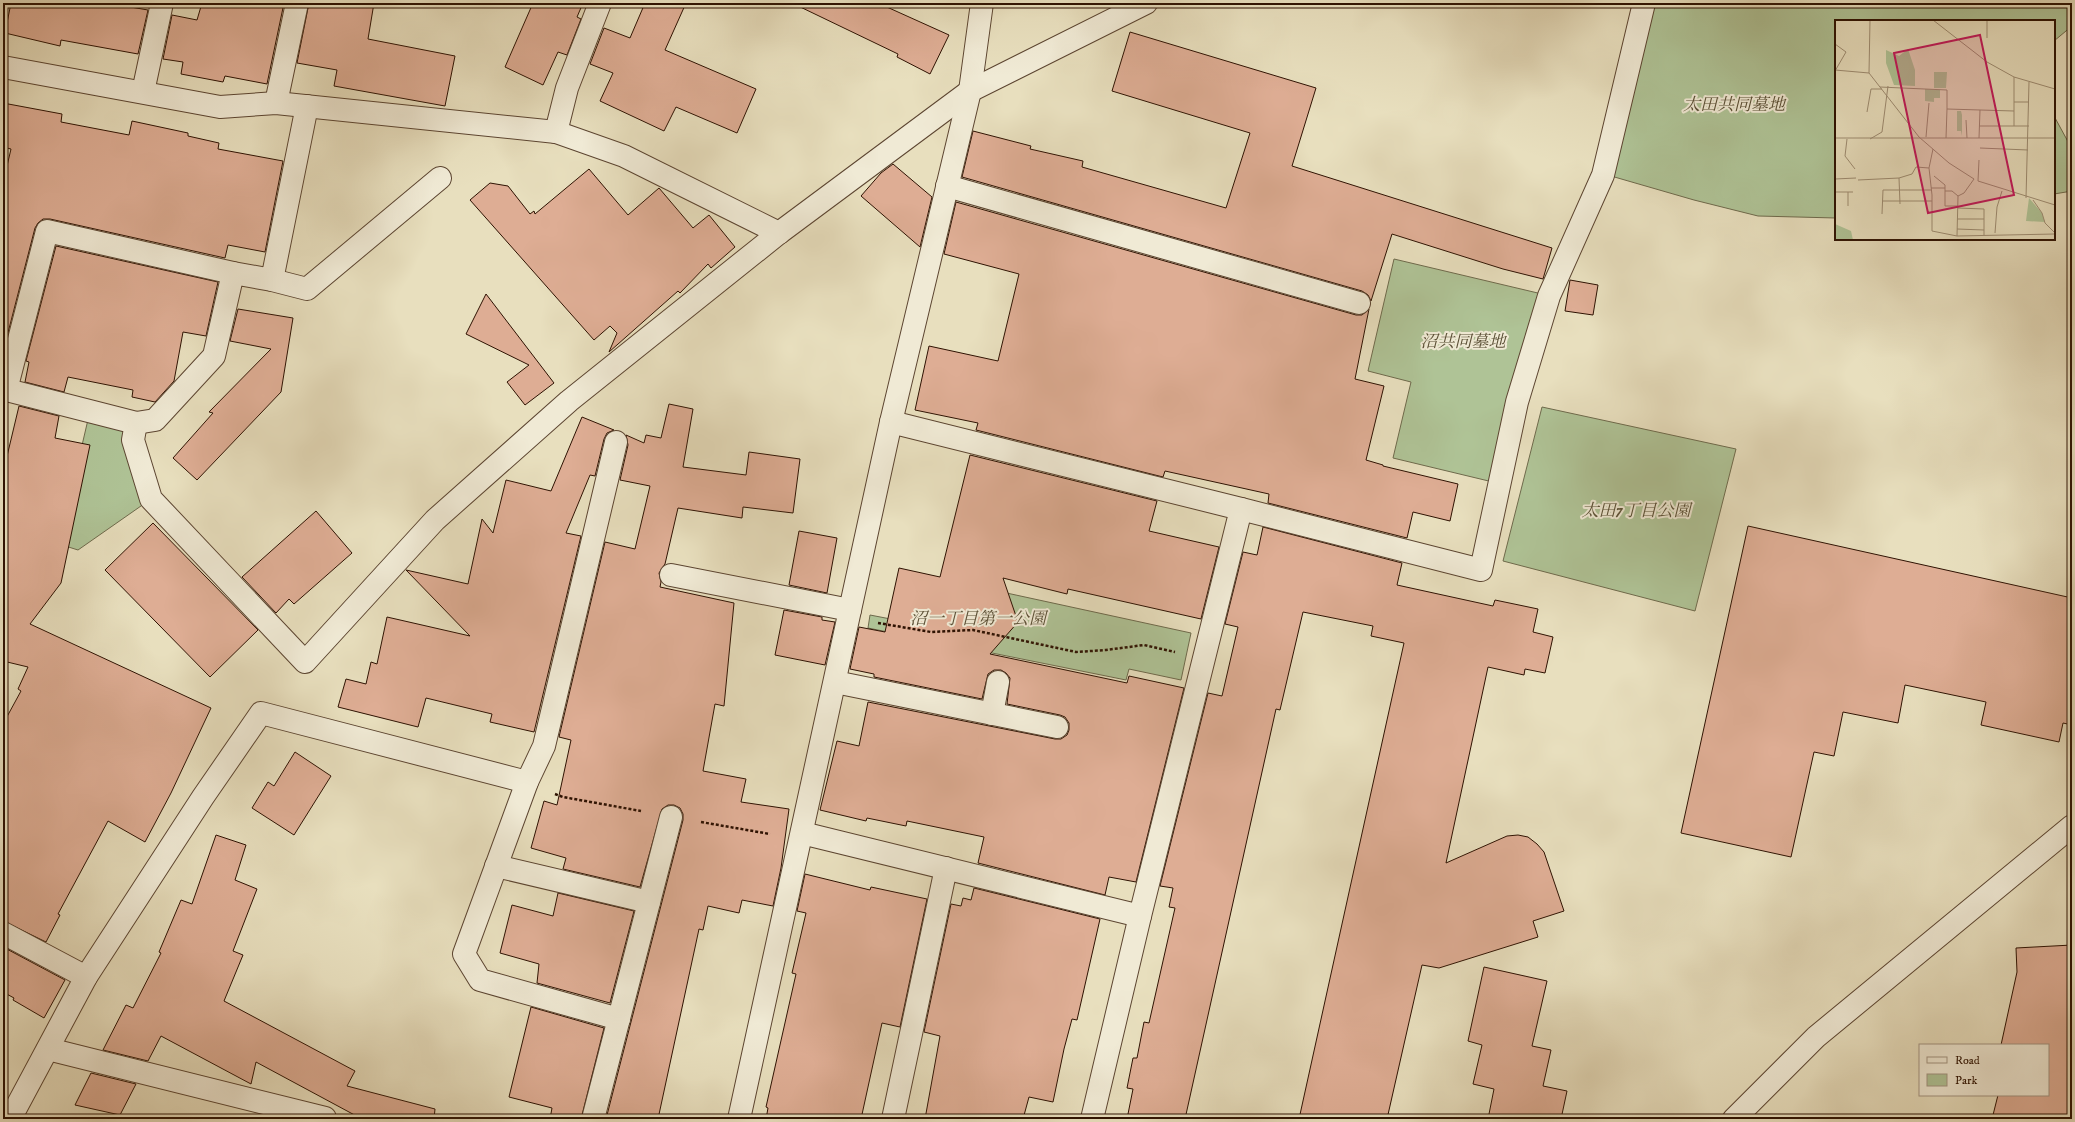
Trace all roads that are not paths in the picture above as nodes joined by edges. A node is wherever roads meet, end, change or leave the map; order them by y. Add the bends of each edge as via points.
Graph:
1 (162, 3) edge
2 (297, 3) edge
3 (600, 3) edge
4 (982, 3) edge
5 (1146, 3) edge
6 (1644, 3) edge
7 (3, 67) edge
8 (970, 91) junction
9 (143, 92) junction
10 (276, 103) junction
11 (307, 106) junction
12 (556, 132) junction
13 (440, 178) dead end
14 (947, 186) junction
15 (780, 233) junction
16 (233, 273) junction
17 (272, 280) junction
18 (1359, 303) dead end
19 (4, 390) edge
20 (890, 422) junction
21 (136, 423) junction
22 (616, 442) dead end
23 (1241, 509) junction
24 (671, 575) dead end
25 (849, 614) junction
26 (835, 682) junction
27 (998, 682) dead end
28 (992, 714) junction
29 (1056, 727) dead end
30 (527, 782) junction
31 (671, 816) dead end
32 (2072, 826) edge
33 (802, 833) junction
34 (496, 866) junction
35 (946, 868) junction
36 (649, 902) junction
37 (1140, 916) junction
38 (3, 934) edge
39 (86, 977) junction
40 (619, 1019) junction
41 (48, 1049) junction
42 (325, 1118) dead end
43 (10, 1119) edge
44 (593, 1119) edge
45 (739, 1119) edge
46 (893, 1119) edge
47 (1092, 1119) edge
48 (1734, 1119) edge

1 - 9 street
2 - 10 street
3 - 12 street via 567,88
4 - 8 street
5 - 8 street
6 - 23 street via 1603,175 1549,296 1517,402 1482,570
7 - 9 street
8 - 14 street
8 - 15 street
9 - 10 street via 220,107
10 - 11 street
11 - 12 street
11 - 17 street
12 - 15 street via 624,156
13 - 17 street via 307,289
14 - 18 street
14 - 20 street
15 - 21 street via 569,401 435,520 305,662 151,499 133,440
16 - 17 street
16 - 19 street via 47,231
16 - 21 street via 214,356 155,420
19 - 21 street
20 - 23 street
20 - 25 street
22 - 30 street via 544,746
23 - 37 street
24 - 25 street
25 - 26 street
26 - 28 street
26 - 33 street
27 - 28 street
28 - 29 street
30 - 34 street
30 - 39 street via 261,713 203,796
31 - 36 street
32 - 48 street via 1816,1037
33 - 35 street
33 - 45 street
34 - 36 street
34 - 40 street via 464,954 480,980
35 - 37 street
35 - 46 street
36 - 40 street
37 - 47 street
38 - 39 street
39 - 41 street
40 - 44 street
41 - 42 street
41 - 43 street

